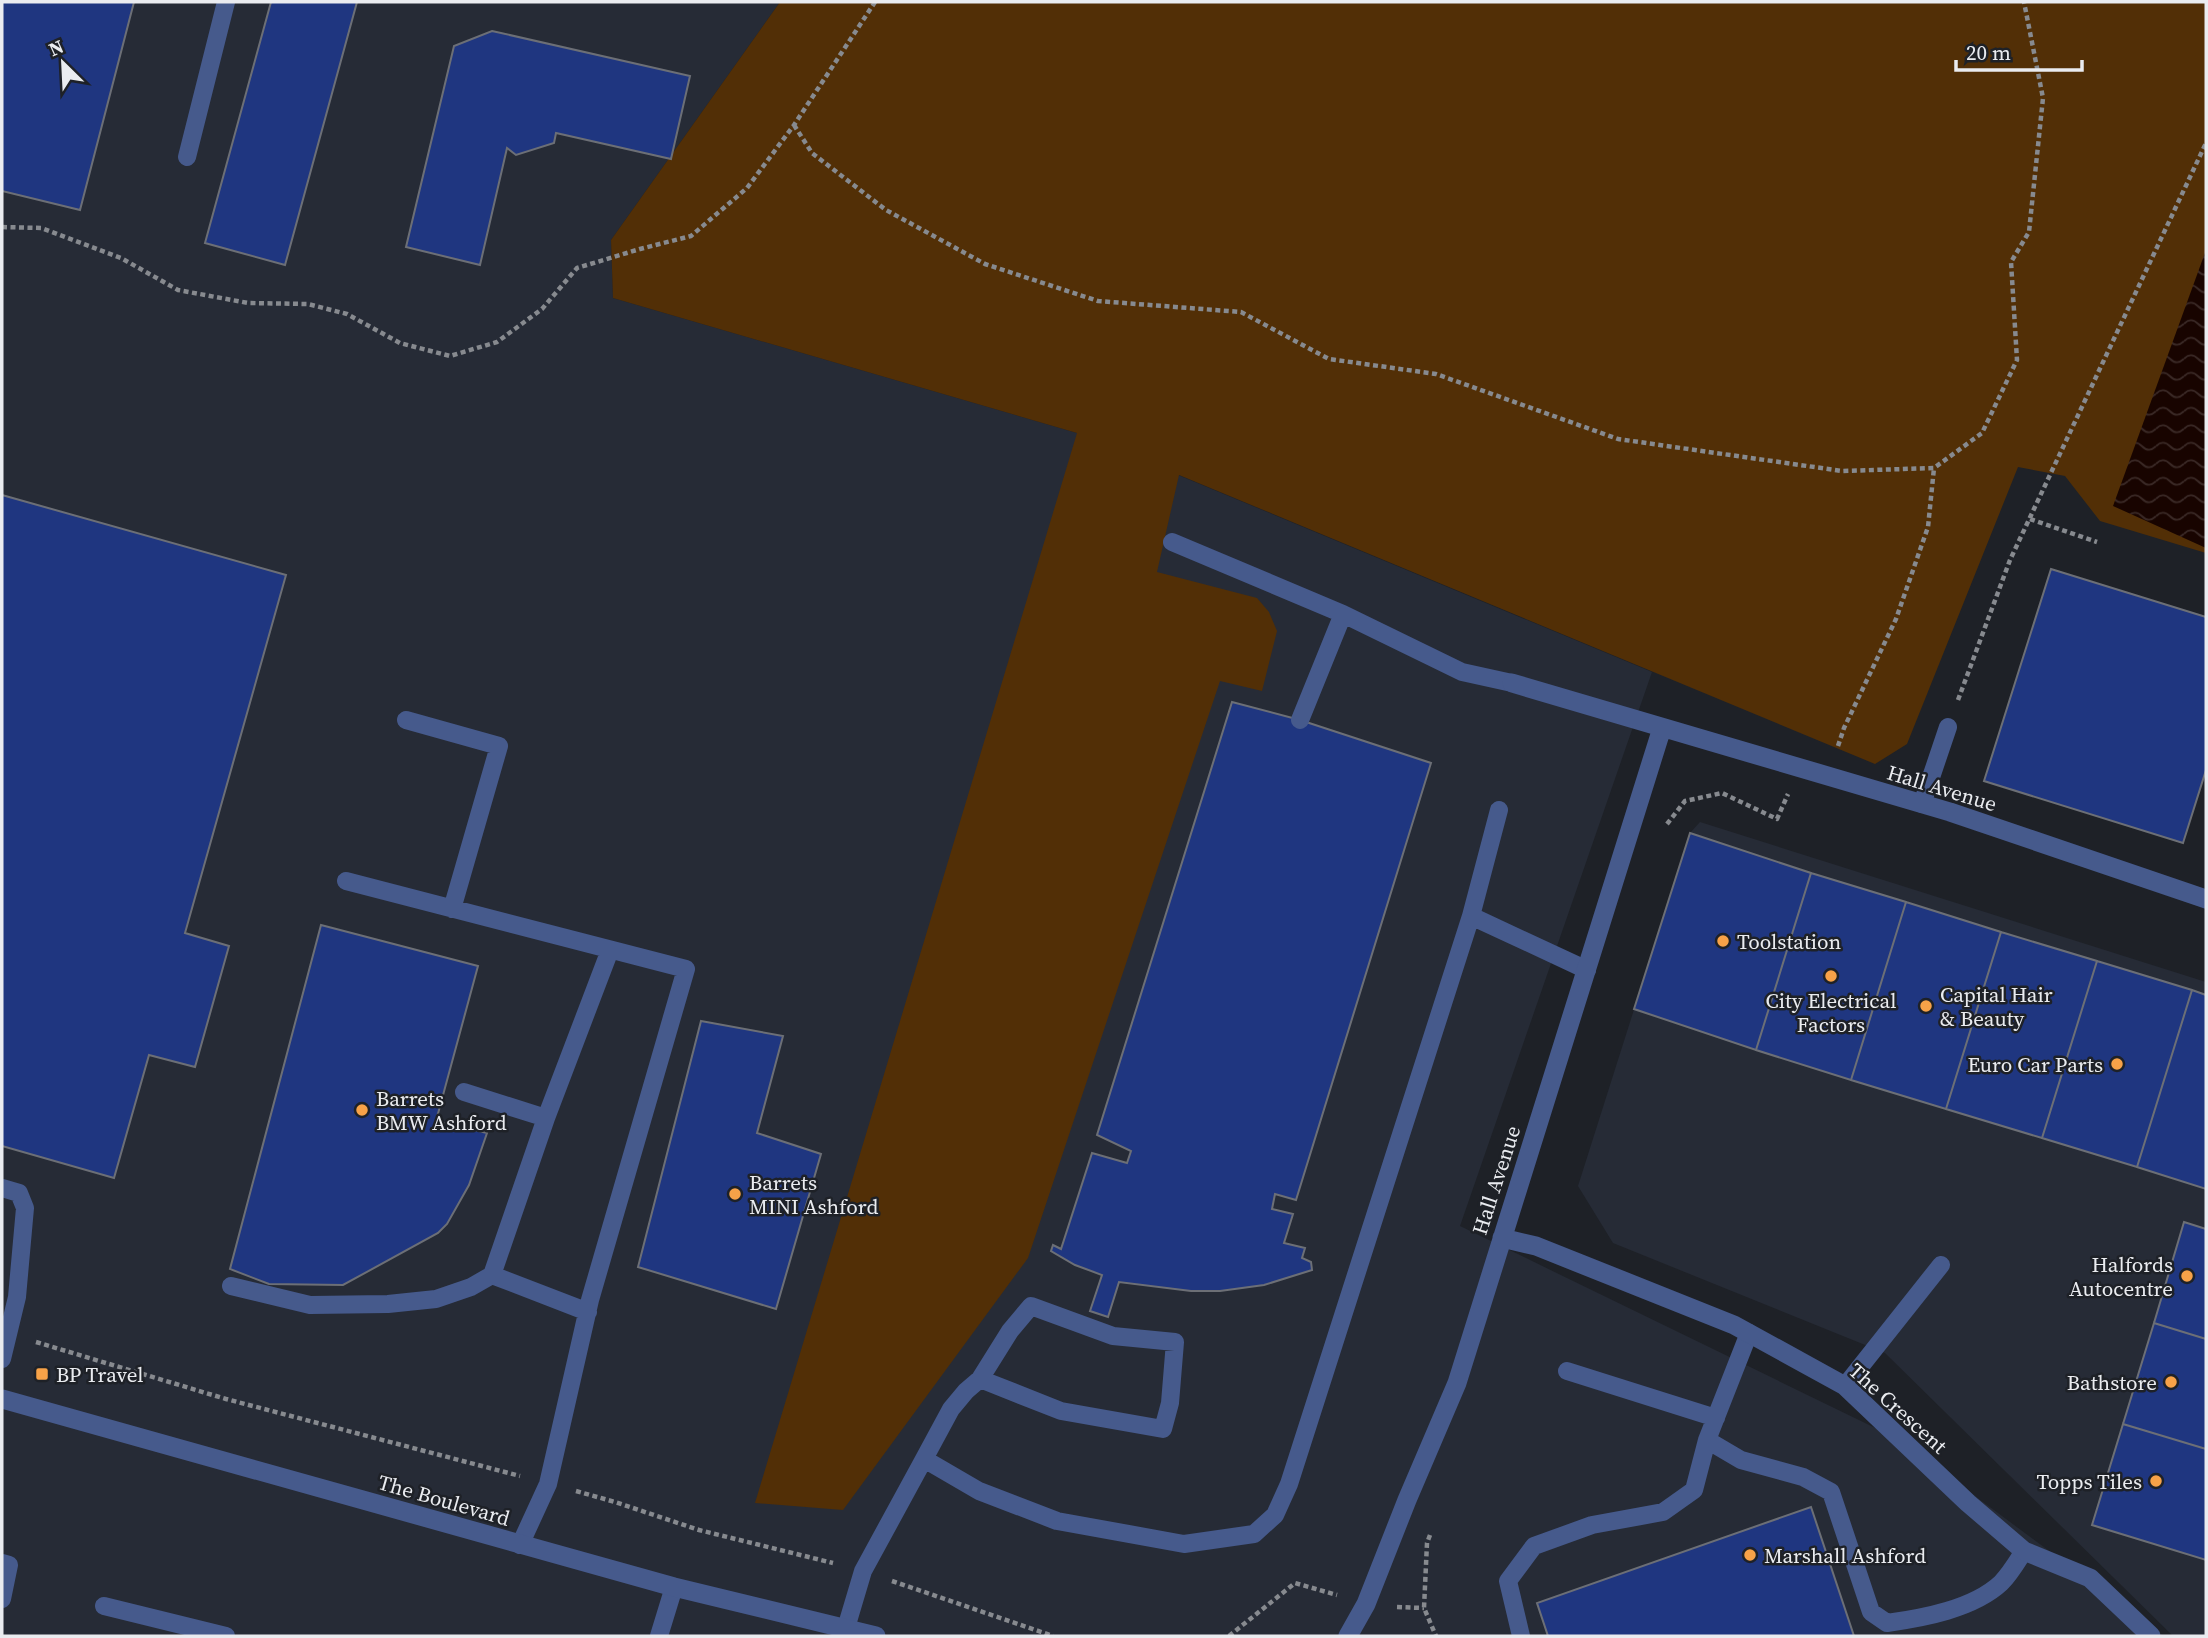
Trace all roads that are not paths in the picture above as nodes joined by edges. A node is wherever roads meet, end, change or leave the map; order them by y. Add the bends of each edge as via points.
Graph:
1 (226, 2) edge
2 (187, 157) dead end
3 (1172, 542) dead end
4 (1343, 614) junction
5 (1512, 683) joint
6 (406, 720) dead end
7 (1300, 720) dead end
8 (1948, 727) road end
9 (1662, 728) junction
10 (1922, 804) junction
11 (1499, 810) dead end
12 (346, 881) dead end
13 (2206, 899) edge
14 (452, 909) junction
15 (1471, 916) junction
16 (610, 950) junction
17 (1587, 970) junction
18 (464, 1092) dead end
19 (546, 1118) junction
20 (2, 1188) edge
21 (1502, 1238) junction
22 (1941, 1265) dead end
23 (492, 1275) junction
24 (231, 1286) dead end
25 (588, 1312) junction
26 (1749, 1333) junction
27 (2, 1359) edge
28 (1567, 1371) dead end
29 (980, 1379) junction
30 (1845, 1386) junction
31 (2, 1399) edge
32 (1716, 1418) junction
33 (1707, 1440) junction
34 (924, 1458) junction
35 (520, 1545) junction
36 (2024, 1551) junction
37 (2, 1563) edge
38 (674, 1587) junction
39 (2, 1599) edge
40 (104, 1606) dead end
41 (846, 1628) junction
42 (1889, 1629) edge
43 (226, 1636) edge
44 (659, 1636) edge
45 (876, 1636) edge
46 (1348, 1636) edge
47 (1521, 1636) edge
48 (2151, 1636) edge

1 - 2 lane
3 - 4 lane
4 - 5 lane via 1462,672
4 - 7 lane
5 - 9 street, Hall Avenue
6 - 14 lane via 499,746
8 - 10 lane
9 - 10 street, Hall Avenue
9 - 17 street, Hall Avenue
10 - 13 street, Hall Avenue
11 - 15 lane
12 - 14 lane
14 - 16 lane
15 - 17 lane
15 - 34 lane via 1289,1484 1275,1515 1254,1534 1184,1544 1057,1521 979,1491
16 - 19 lane
16 - 25 lane via 686,969
17 - 21 street, Hall Avenue
18 - 19 lane
19 - 23 lane
20 - 27 lane via 19,1193 25,1208 17,1297
21 - 26 street, The Crescent via 1536,1246
21 - 46 street, Hall Avenue via 1457,1383 1366,1604
22 - 30 lane
23 - 24 lane via 436,1299 388,1304 310,1305
23 - 25 lane
25 - 35 lane via 548,1484
26 - 30 street, The Crescent
26 - 32 lane
28 - 32 lane
29 - 29 lane via 1061,1411 1163,1429 1175,1342 1113,1336 1031,1306
29 - 34 lane via 951,1409
30 - 36 street, The Crescent
31 - 35 street, The Boulevard
32 - 33 lane
33 - 42 lane via 1741,1460 1803,1477 1831,1492 1871,1612
33 - 47 lane via 1694,1490 1663,1512 1592,1525 1534,1546 1508,1581
34 - 41 lane via 863,1571
35 - 38 street, The Boulevard
36 - 42 lane via 2001,1582 1976,1601
36 - 48 street, The Crescent via 2090,1578
37 - 39 lane via 9,1564
38 - 41 street, The Boulevard
38 - 44 lane
40 - 43 lane
41 - 45 street, The Boulevard

